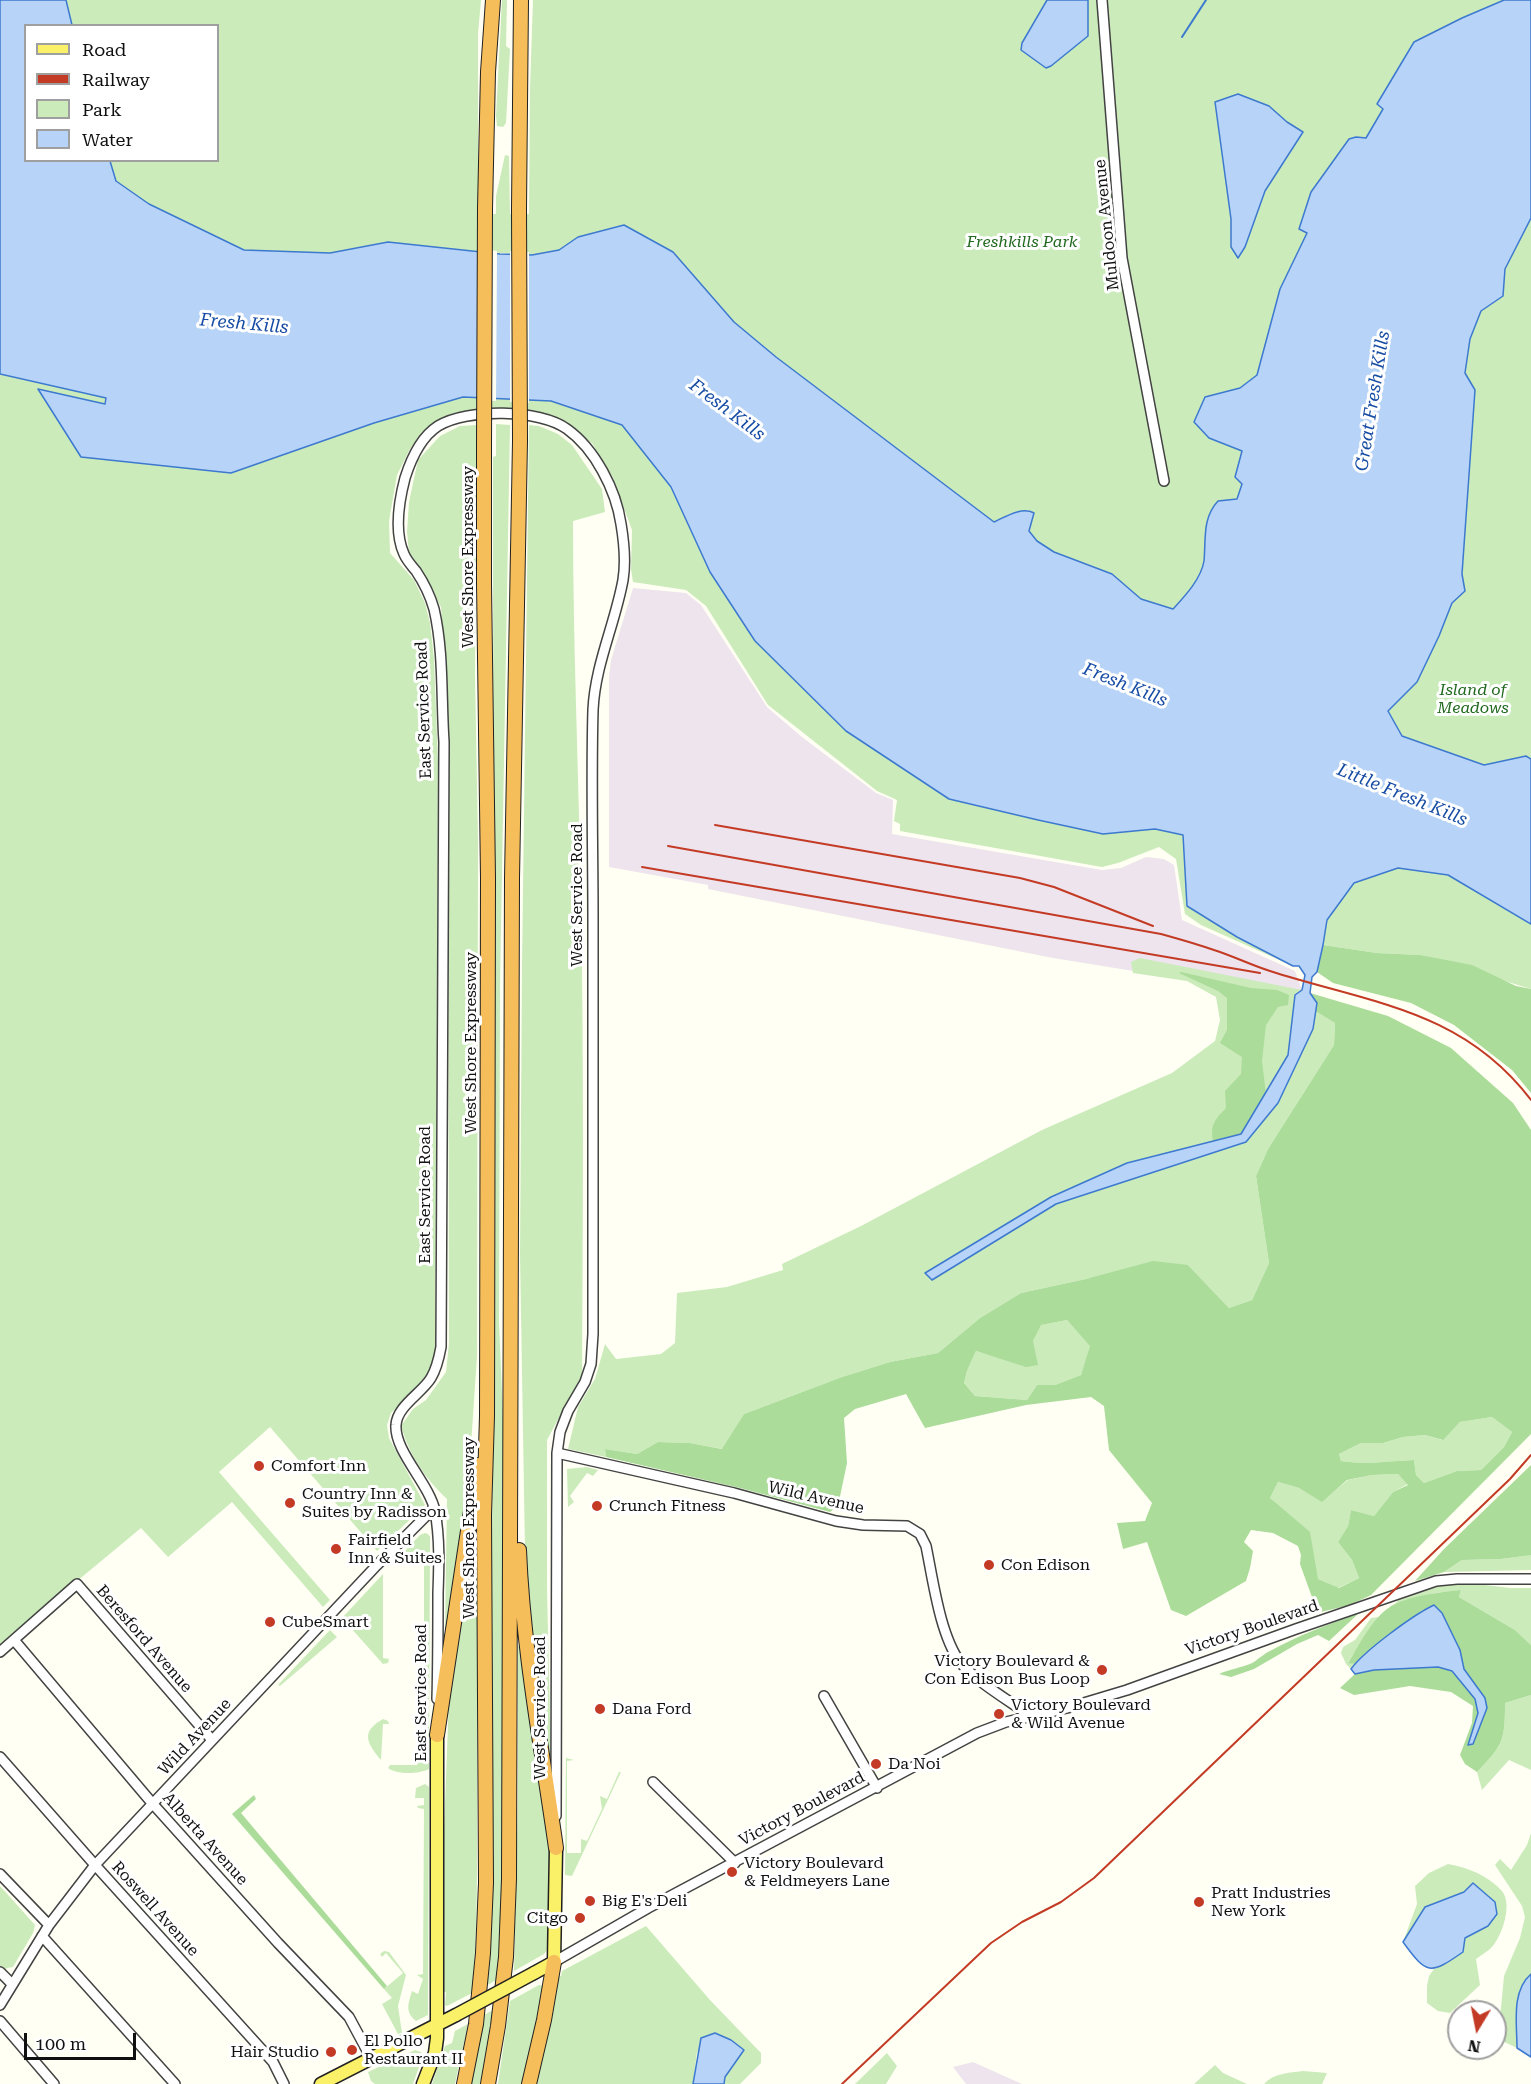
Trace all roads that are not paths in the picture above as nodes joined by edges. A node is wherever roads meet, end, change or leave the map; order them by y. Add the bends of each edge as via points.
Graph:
1 (493, 0) edge
2 (521, 0) edge
3 (1102, 0) edge
4 (499, 414) joint
5 (1164, 481) dead end
6 (510, 1360) junction
7 (487, 1416) junction
8 (557, 1450) junction
9 (434, 1508) junction
10 (1531, 1579) edge
11 (14, 1640) junction
12 (0, 1652) edge
13 (824, 1696) dead end
14 (1030, 1716) junction
15 (437, 1735) junction
16 (212, 1740) junction
17 (0, 1757) edge
18 (653, 1782) dead end
19 (877, 1788) junction
20 (152, 1803) junction
21 (556, 1848) junction
22 (735, 1863) junction
23 (95, 1865) junction
24 (0, 1874) edge
25 (49, 1925) junction
26 (42, 1936) junction
27 (554, 1962) junction
28 (0, 1972) edge
29 (12, 1984) junction
30 (0, 2005) edge
31 (0, 2021) edge
32 (437, 2024) junction
33 (371, 2058) junction
34 (54, 2084) edge
35 (175, 2084) edge
36 (284, 2084) edge
37 (321, 2084) edge
38 (423, 2084) edge
39 (464, 2084) edge
40 (488, 2084) edge
41 (530, 2084) edge

1 - 7 highway, West Shore Expressway, bridge via 485,209
2 - 6 highway, bridge
3 - 5 street, Muldoon Avenue via 1122,258
4 - 8 street, West Service Road via 545,418 564,426 582,441 613,493 624,550 624,577 599,666 593,710 592,1354 585,1382 560,1432
4 - 9 street, East Service Road via 459,418 438,426 422,442 405,480 399,523 405,557 428,590 434,611 444,742 441,1347 431,1379 396,1421 399,1443
6 - 21 highway via 524,1629
6 - 40 highway via 507,1957
7 - 15 highway
7 - 39 highway, West Shore Expressway via 483,1953 476,2024
8 - 14 street, Wild Avenue via 837,1521 914,1529 926,1546 948,1641 961,1662
8 - 21 street, West Service Road
9 - 15 street, East Service Road via 439,1538
9 - 16 street, Wild Avenue
10 - 14 street, Victory Boulevard via 1436,1581 1127,1690
11 - 12 street
11 - 16 street, Beresford Avenue via 77,1584
11 - 20 street, Alberta Avenue
13 - 19 street
14 - 19 street, Victory Boulevard via 977,1733
15 - 32 main road, East Service Road
16 - 20 street, Wild Avenue
17 - 23 street, Roswell Avenue
18 - 22 street
19 - 22 street, Victory Boulevard
20 - 23 street, Wild Avenue
20 - 33 street, Alberta Avenue via 348,2017
21 - 27 main road, West Service Road
22 - 27 street, Victory Boulevard
23 - 25 street, Wild Avenue
23 - 36 street, Roswell Avenue via 273,2062
24 - 25 street
25 - 26 street, Wild Avenue
26 - 29 street, Wild Avenue
26 - 35 street
27 - 32 main road, Victory Boulevard, bridge
27 - 41 highway
28 - 29 street
29 - 30 street, Wild Avenue
31 - 34 street
32 - 33 main road, Victory Boulevard
32 - 38 main road, East Service Road via 435,2053
33 - 37 main road, Victory Boulevard

